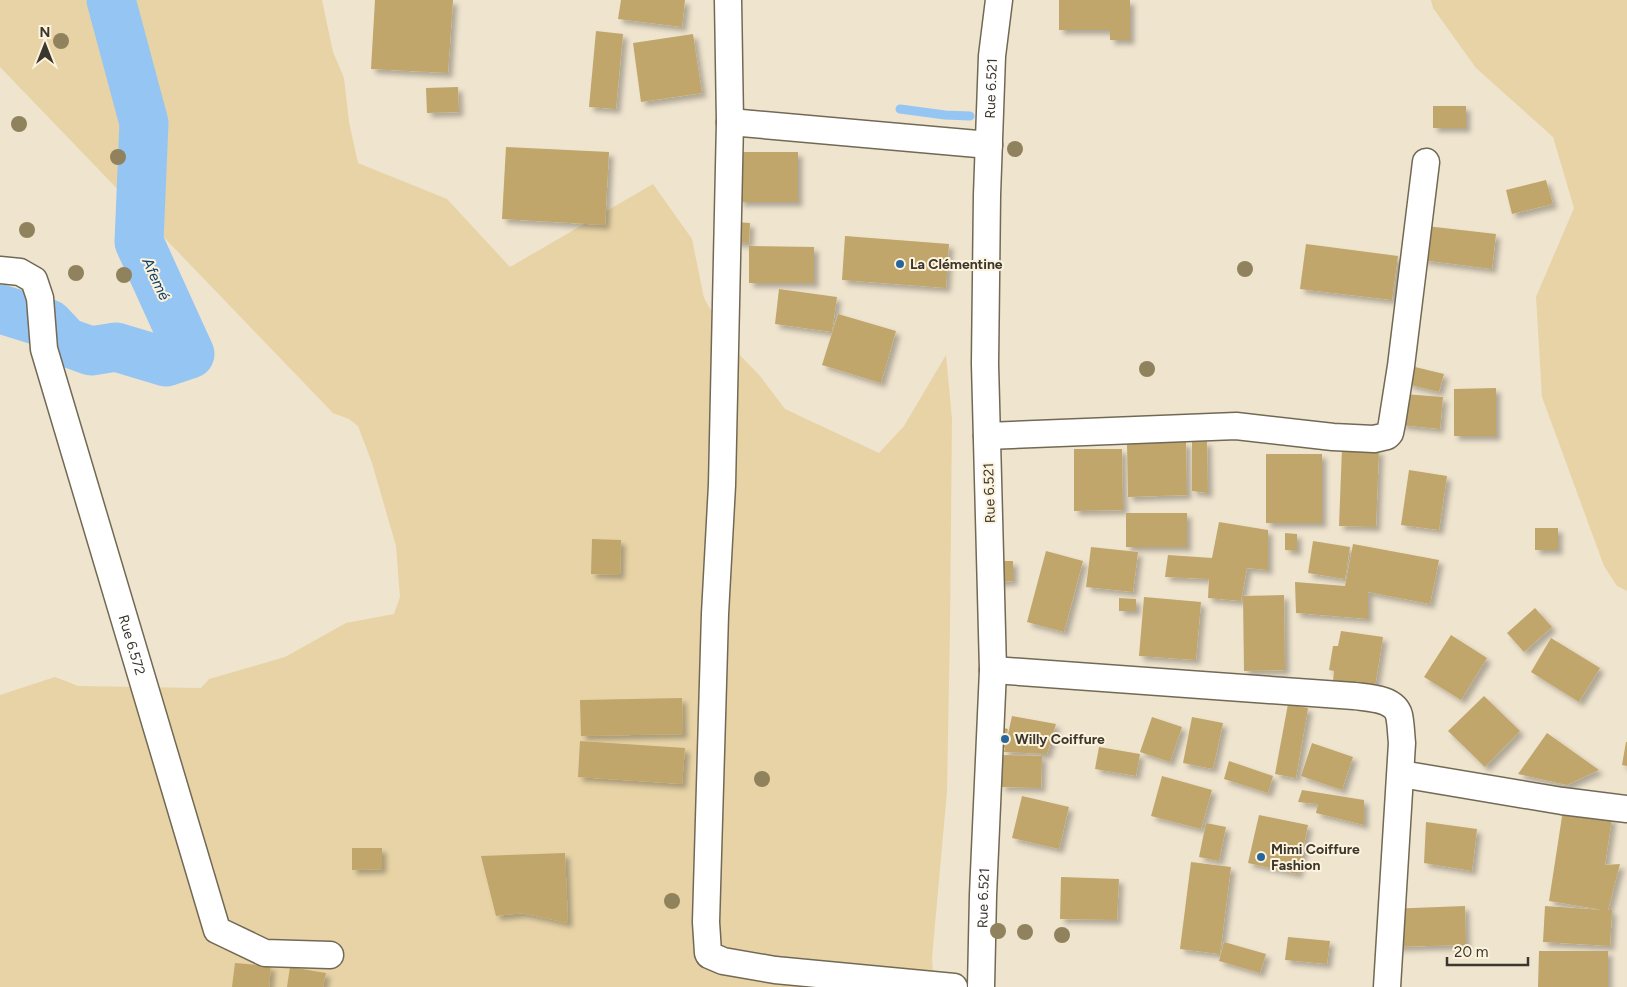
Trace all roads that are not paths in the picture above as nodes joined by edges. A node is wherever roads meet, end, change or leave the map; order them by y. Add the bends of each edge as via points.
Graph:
1 (728, 0) edge
2 (999, 0) edge
3 (730, 122) junction
4 (989, 146) junction
5 (1426, 162) dead end
6 (0, 270) edge
7 (987, 436) junction
8 (993, 670) junction
9 (1401, 774) junction
10 (1627, 809) edge
11 (330, 954) dead end
12 (954, 987) edge
13 (981, 987) edge
14 (1387, 987) edge

1 - 3 street
2 - 4 street, Rue 6.521 via 992,56
3 - 4 street
3 - 12 street via 707,951 710,956 724,961 774,970
4 - 7 street, Rue 6.521 via 984,364
5 - 7 street via 1401,366 1387,436 1374,439 1333,437 1236,426
6 - 11 street, Rue 6.572 via 20,272 34,280 40,298 44,349 217,930 264,953
7 - 8 street, Rue 6.521
8 - 9 street via 1381,700 1393,705 1399,714
8 - 13 street, Rue 6.521
9 - 10 street
9 - 14 street

